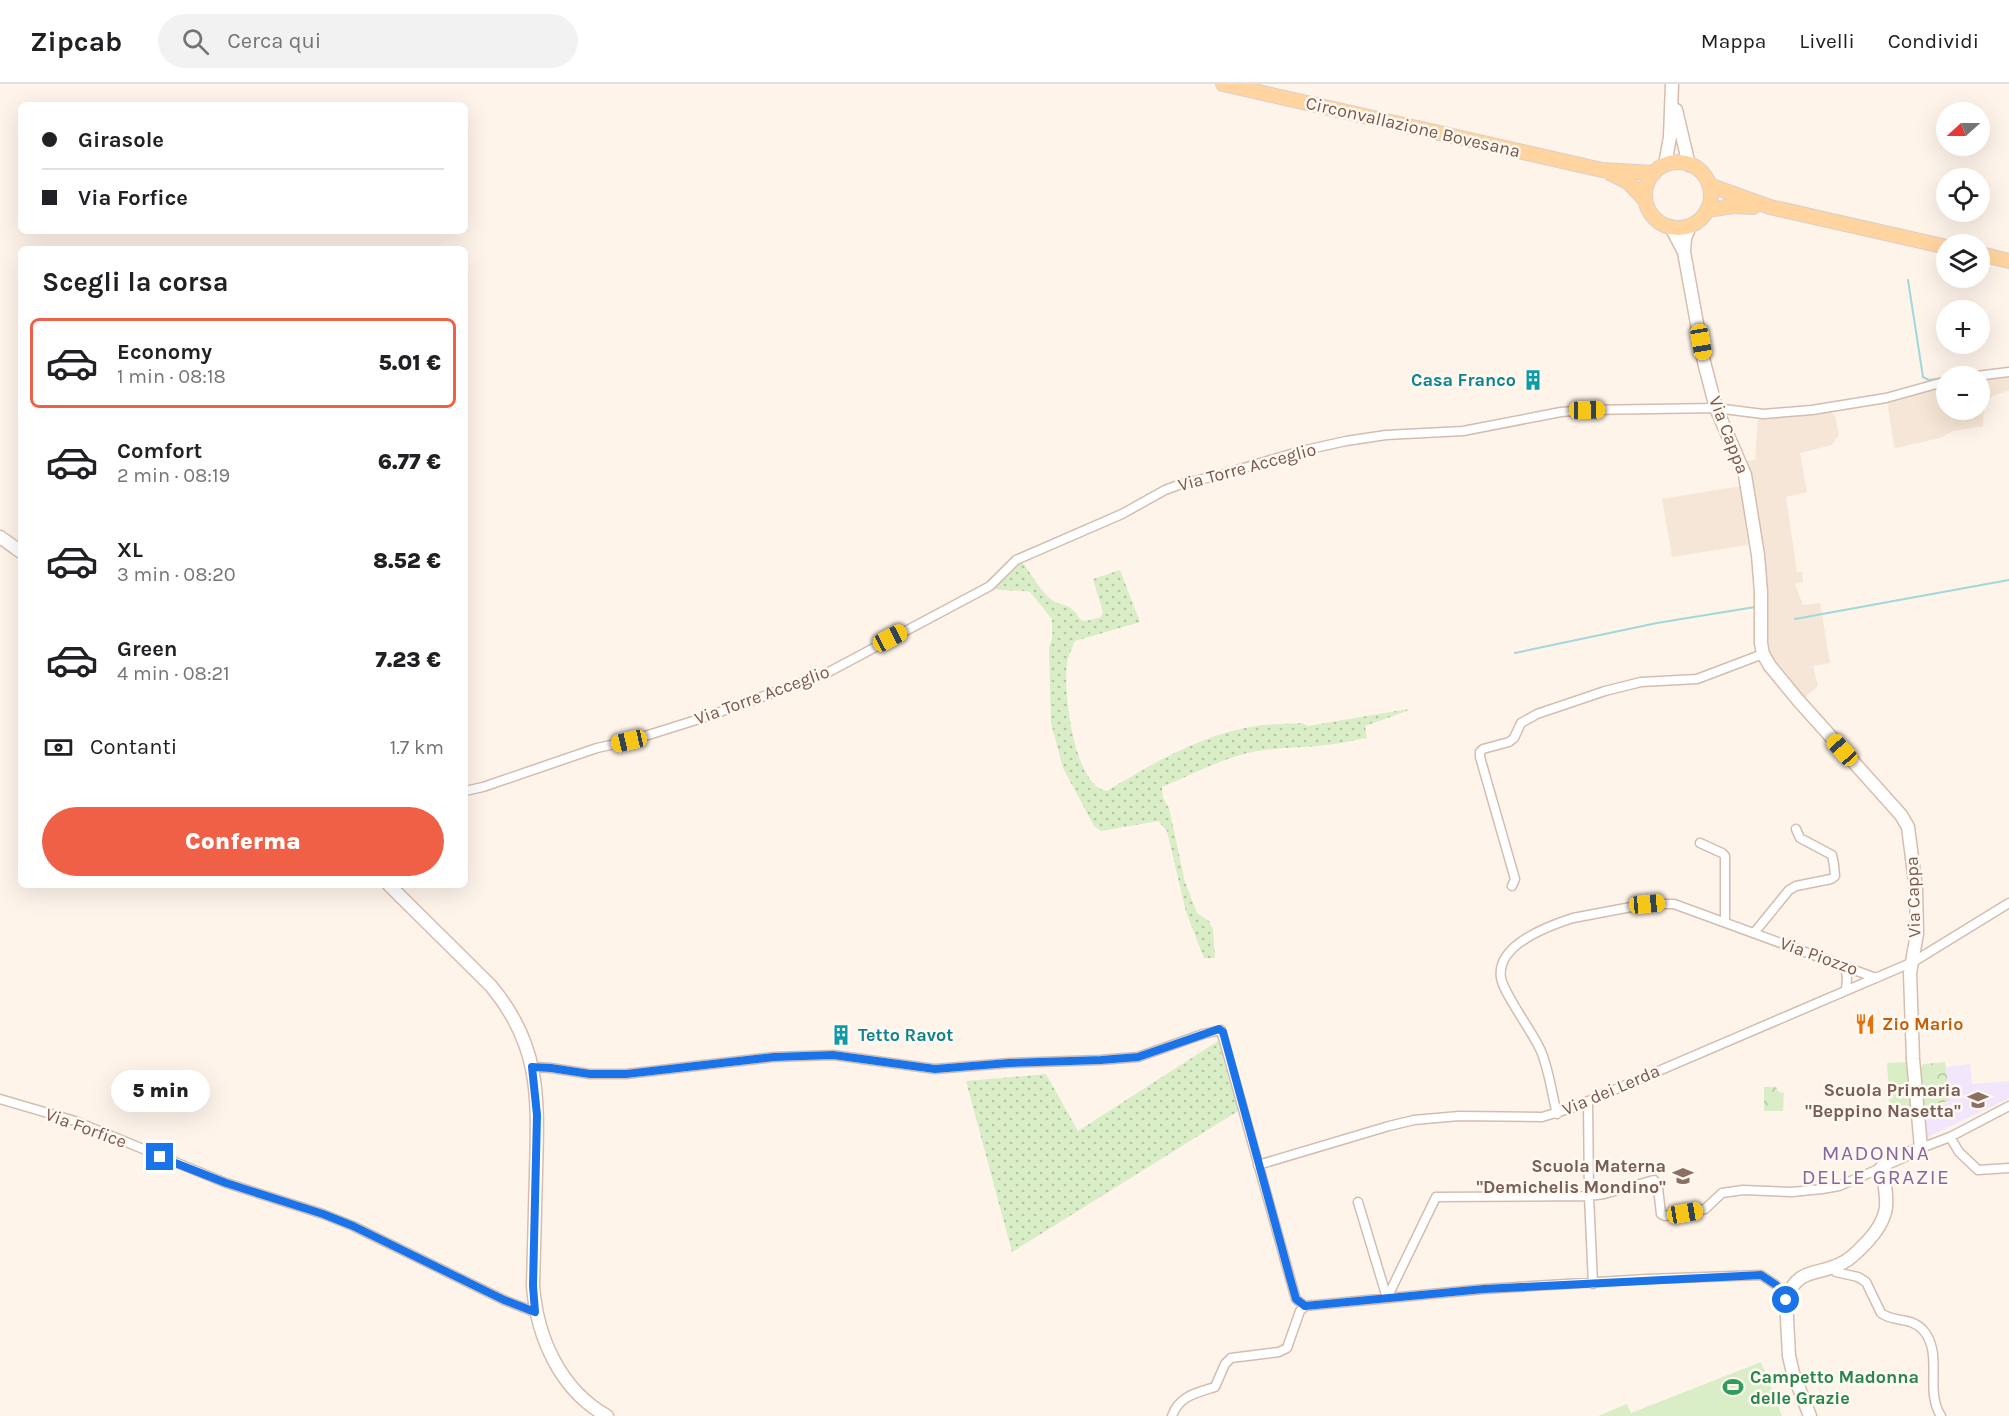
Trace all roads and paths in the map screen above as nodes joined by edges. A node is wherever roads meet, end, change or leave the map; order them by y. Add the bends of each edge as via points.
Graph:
1 (1223, 84) edge
2 (1672, 89) edge
3 (1689, 165) junction
4 (1660, 169) junction
5 (1602, 170) junction
6 (1709, 185) junction
7 (1646, 200) junction
8 (1770, 207) junction
9 (1707, 210) junction
10 (1690, 226) junction
11 (1671, 227) junction
12 (1936, 245) edge
13 (1684, 252) junction
14 (1990, 256) edge
15 (2009, 261) edge
16 (2009, 372) edge
17 (1990, 374) edge
18 (1936, 384) edge
19 (1716, 408) junction
20 (0, 537) edge
21 (18, 550) edge
22 (1763, 654) junction
23 (468, 790) edge
24 (1796, 829) dead end
25 (1700, 843) dead end
26 (1512, 886) dead end
27 (392, 888) edge
28 (2009, 903) edge
29 (1725, 922) junction
30 (1754, 933) junction
31 (1913, 962) junction
32 (1845, 966) junction
33 (1876, 978) junction
34 (1846, 990) junction
35 (532, 1067) junction
36 (0, 1099) edge
37 (1588, 1101) junction
38 (2009, 1106) edge
39 (1557, 1114) junction
40 (1950, 1137) junction
41 (1921, 1148) junction
42 (1258, 1165) junction
43 (1881, 1168) junction
44 (2009, 1168) edge
45 (1589, 1196) junction
46 (1358, 1202) dead end
47 (1832, 1267) junction
48 (1593, 1284) junction
49 (1388, 1298) junction
50 (1786, 1300) junction
51 (1305, 1306) junction
52 (535, 1312) junction
53 (607, 1416) edge
54 (1172, 1416) edge
55 (1810, 1416) edge
56 (1941, 1416) edge

1 - 5 main road, Circonvallazione Bovesana
2 - 3 street
2 - 4 street via 1670,137
3 - 4 main road via 1673,163
3 - 6 main road
4 - 5 main road, Circonvallazione Bovesana
4 - 7 main road via 1649,181
5 - 7 main road, Circonvallazione Bovesana via 1628,182
6 - 8 main road
6 - 9 main road
7 - 11 main road via 1654,218
8 - 9 main road
8 - 12 main road
9 - 10 main road
10 - 11 main road
10 - 13 street
11 - 13 street
13 - 19 street, Via Cappa
14 - 15 main road
16 - 17 street
18 - 19 street, Via Torre Acceglio via 1886,398 1812,410 1763,414
19 - 22 street, Via Cappa via 1747,485 1761,592
19 - 23 street, Via Torre Acceglio via 1561,412 1463,431 1386,435 1301,451 1181,484 1016,560 990,586 825,674 709,716
20 - 21 street
22 - 26 street via 1697,679 1641,682 1537,714 1521,723 1509,742 1483,749 1480,757 1515,879
22 - 31 street, Via Cappa via 1908,827 1916,889
24 - 30 street, Via Piozzo via 1800,838 1832,855 1834,876 1789,890
25 - 29 street via 1725,856
27 - 35 street via 506,1004 520,1028
28 - 31 street, Via Piozzo
29 - 30 street, Via Piozzo
29 - 39 street, Via Piozzo via 1674,904 1647,904 1573,918 1510,949 1501,978 1541,1049
30 - 32 street, Via Piozzo
31 - 33 street, Via Piozzo
31 - 41 street, Via Cappa via 1913,1059
32 - 33 street, Via Piozzo
32 - 34 street
33 - 34 street, Via dei Lerda
34 - 37 street, Via dei Lerda
35 - 42 street via 626,1074 774,1057 833,1055 935,1069 1101,1060 1138,1057 1219,1029 1223,1032
35 - 52 street via 537,1115
36 - 52 street, Via Forfice via 75,1121 226,1183 333,1218
37 - 39 street, Via dei Lerda
37 - 45 street
38 - 40 street
39 - 42 street, Via dei Lerda via 1414,1120
40 - 41 street
40 - 44 street via 1978,1170
41 - 43 street
42 - 51 street via 1296,1299
43 - 45 street via 1822,1189 1722,1193 1705,1209 1665,1216 1661,1214 1654,1180
43 - 47 street via 1887,1203 1882,1224 1860,1250
45 - 48 street
45 - 49 street via 1436,1197
46 - 49 street
47 - 50 street via 1800,1277
47 - 56 street via 1866,1282 1886,1317 1908,1320 1924,1331 1932,1347 1933,1401
48 - 49 street
48 - 50 street via 1761,1275 1776,1285
49 - 51 street
50 - 55 street via 1789,1356
51 - 54 street via 1287,1348 1231,1358 1215,1387 1188,1396
52 - 53 street via 558,1368 586,1401

